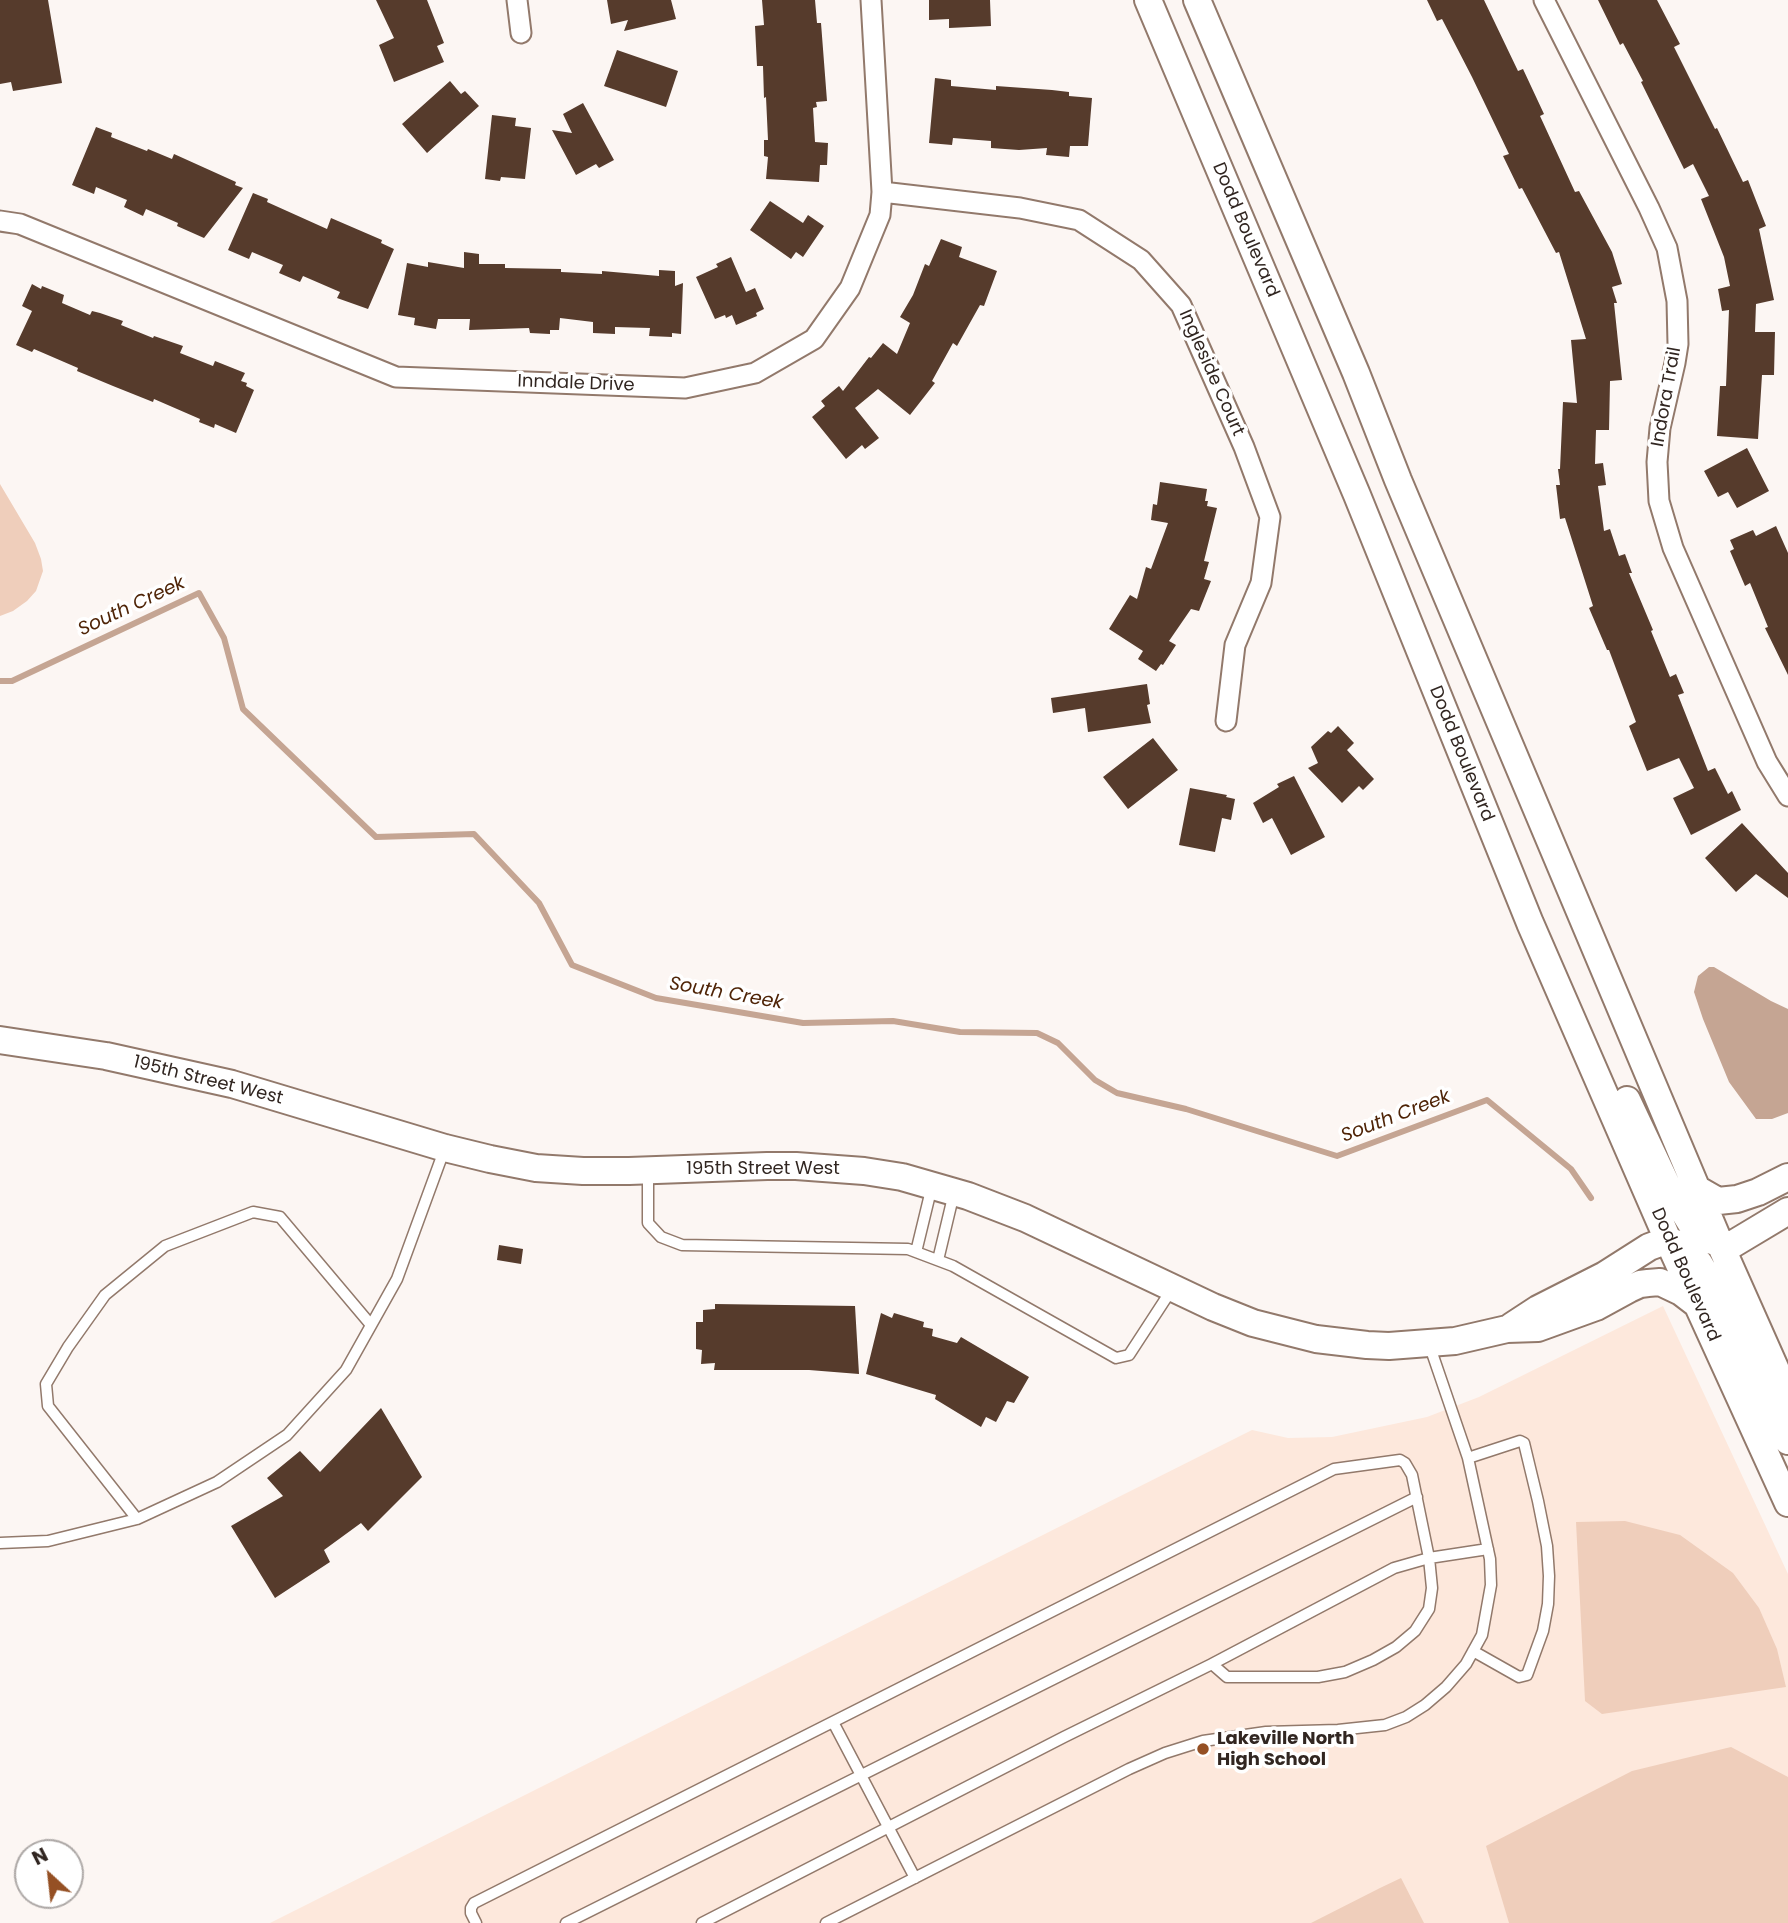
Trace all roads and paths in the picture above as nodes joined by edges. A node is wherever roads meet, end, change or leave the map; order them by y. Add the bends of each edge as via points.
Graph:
1 (517, 0) edge
2 (871, 0) edge
3 (1148, 0) edge
4 (1197, 0) edge
5 (1544, 0) edge
6 (521, 33) dead end
7 (882, 192) junction
8 (0, 221) edge
9 (1226, 721) dead end
10 (1788, 796) edge
11 (1530, 923) junction
12 (0, 1040) edge
13 (445, 1147) junction
14 (648, 1170) junction
15 (1788, 1177) edge
16 (944, 1189) junction
17 (1697, 1189) junction
18 (1788, 1211) edge
19 (1668, 1240) junction
20 (1720, 1244) junction
21 (916, 1252) junction
22 (938, 1260) junction
23 (1172, 1288) junction
24 (1698, 1305) junction
25 (371, 1325) junction
26 (1507, 1329) junction
27 (1429, 1343) junction
28 (1788, 1398) edge
29 (1788, 1441) edge
30 (1468, 1458) junction
31 (1417, 1497) junction
32 (1788, 1503) edge
33 (137, 1519) junction
34 (0, 1543) edge
35 (1488, 1549) junction
36 (1429, 1558) junction
37 (1473, 1651) junction
38 (1212, 1664) junction
39 (833, 1723) junction
40 (861, 1775) junction
41 (888, 1827) junction
42 (915, 1878) junction
43 (476, 1923) edge
44 (566, 1923) edge
45 (702, 1923) edge
46 (826, 1923) edge

1 - 6 street
2 - 7 street, Inndale Drive
3 - 11 main road, Dodd Boulevard via 1357,495
4 - 17 main road
5 - 10 street, Indora Trail via 1667,248 1677,301 1678,344 1660,428 1659,501 1673,548 1753,731
7 - 8 street, Inndale Drive via 880,215 850,288 814,339 755,373 685,388 396,377 20,224
7 - 9 street, Ingleside Court via 1020,208 1079,220 1141,260 1181,305 1270,517 1261,583 1235,645
11 - 19 main road, Dodd Boulevard
11 - 20 main road via 1555,942 1667,1185 1693,1227
12 - 13 main road, 195th Street West via 106,1056 232,1084
13 - 14 main road, 195th Street West via 536,1167
13 - 25 lane via 397,1279
14 - 16 main road, 195th Street West via 796,1166 864,1171
14 - 21 lane via 648,1223 661,1237 682,1245
15 - 17 main road via 1737,1199 1718,1201
16 - 21 lane
16 - 22 lane
16 - 23 main road, 195th Street West via 1025,1218
17 - 20 main road
18 - 20 main road via 1733,1244
19 - 24 main road, Dodd Boulevard
19 - 26 main road, 195th Street West via 1648,1247
19 - 29 main road via 1699,1263 1727,1309
20 - 28 main road
21 - 22 lane
22 - 23 lane via 1116,1358 1129,1355
23 - 27 main road, 195th Street West via 1253,1323 1295,1335 1367,1345
24 - 26 main road, 195th Street West via 1661,1282 1648,1283 1566,1319 1538,1328
24 - 32 main road, Dodd Boulevard
25 - 33 lane via 346,1370 287,1435 217,1482
25 - 33 lane via 280,1217 253,1213 165,1246 105,1295 46,1384 48,1406
26 - 27 main road, 195th Street West via 1455,1342
27 - 30 lane
30 - 35 lane
30 - 37 lane via 1524,1443 1543,1523 1549,1576 1543,1630 1527,1675 1519,1677
31 - 36 lane
31 - 39 lane via 1409,1469 1400,1460 1334,1469
31 - 40 lane
33 - 34 lane via 48,1541
35 - 36 lane
35 - 37 lane via 1491,1585 1482,1635
36 - 38 lane via 1394,1568
36 - 38 lane via 1429,1609 1415,1631 1373,1660 1318,1677 1227,1677
37 - 42 lane via 1446,1687 1406,1717 1362,1729 1235,1736 1165,1753
38 - 41 lane
39 - 40 lane
39 - 43 lane via 474,1903 471,1913
40 - 41 lane
40 - 44 lane
41 - 42 lane
41 - 45 lane
42 - 46 lane

